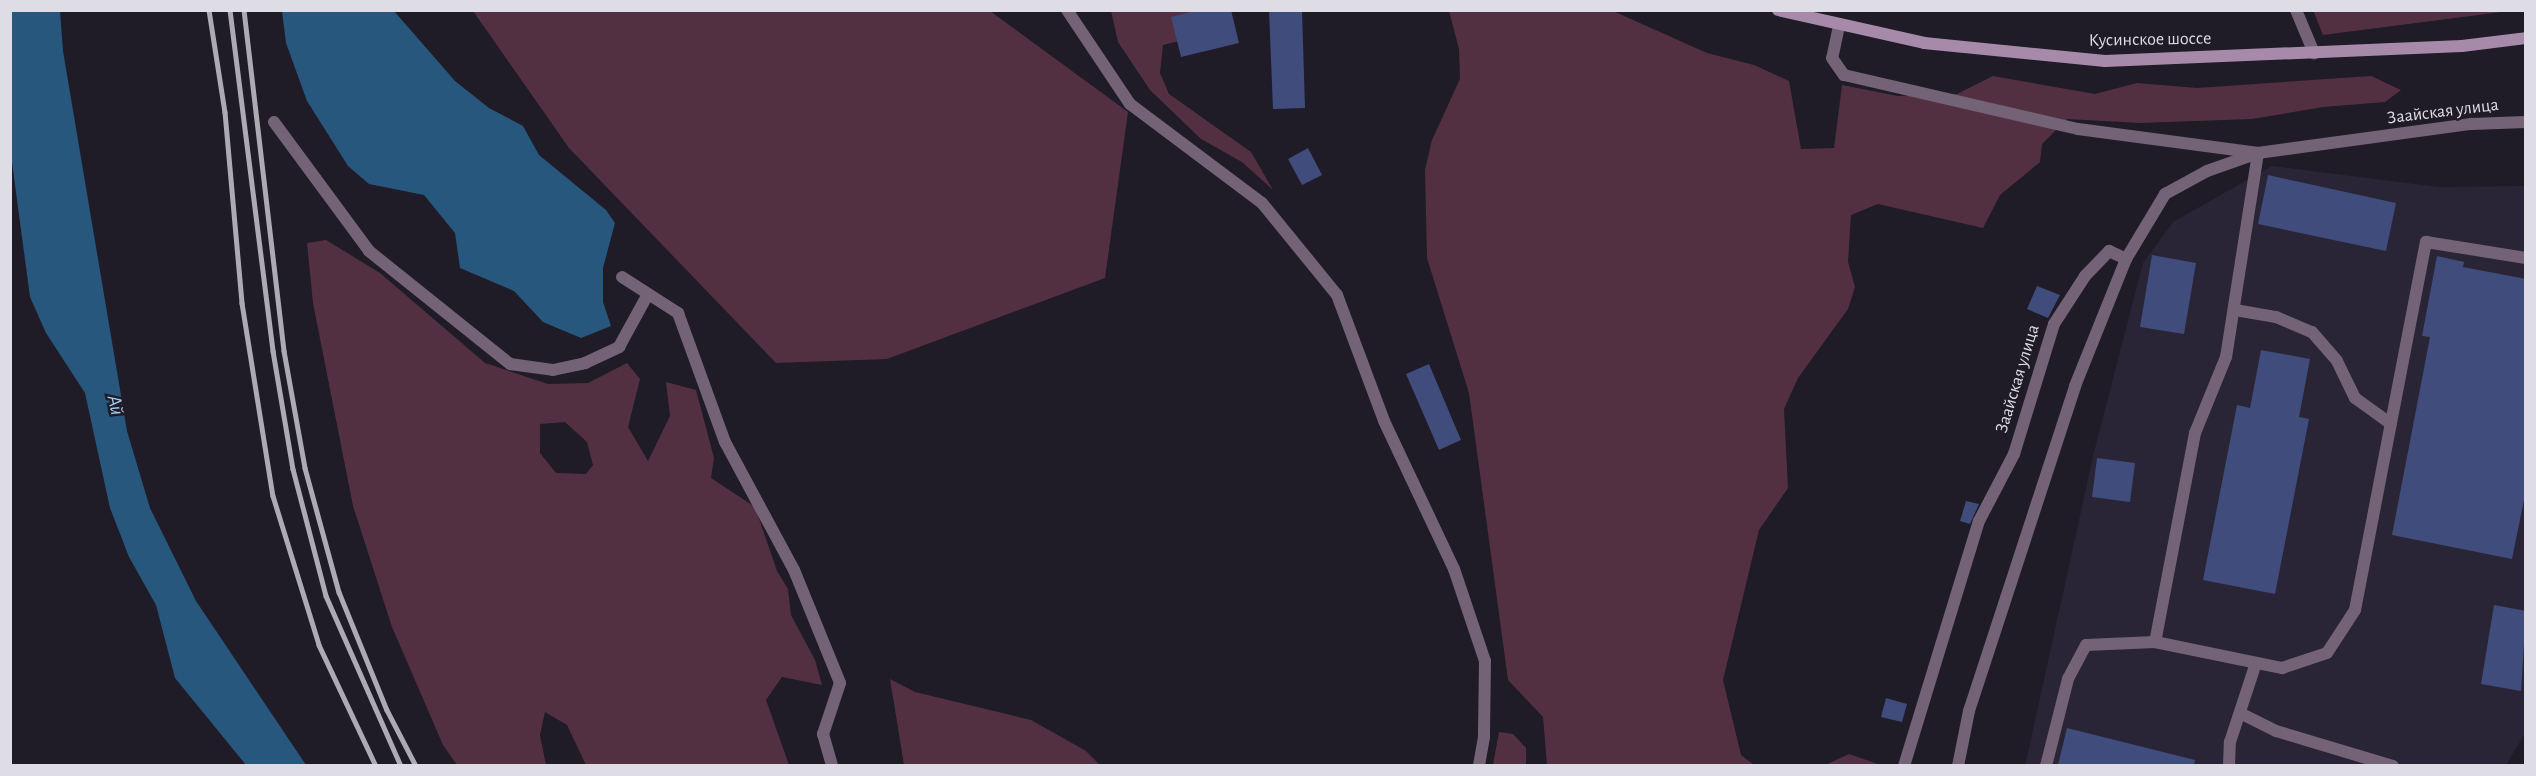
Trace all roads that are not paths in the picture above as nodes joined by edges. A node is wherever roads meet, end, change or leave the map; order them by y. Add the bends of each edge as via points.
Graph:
1 (1067, 10) edge
2 (1778, 10) edge
3 (2296, 10) edge
4 (1839, 26) junction
5 (2526, 38) edge
6 (2314, 53) junction
7 (274, 122) dead end
8 (2526, 122) edge
9 (2258, 153) junction
10 (2526, 258) edge
11 (2126, 259) junction
12 (622, 277) dead end
13 (648, 294) junction
14 (2235, 310) junction
15 (2391, 424) junction
16 (2155, 642) junction
17 (2256, 663) junction
18 (2240, 713) junction
19 (832, 765) edge
20 (1479, 765) edge
21 (1904, 765) edge
22 (1958, 765) edge
23 (2046, 765) edge
24 (2229, 765) edge
25 (2393, 765) edge

1 - 20 street via 1130,105 1262,203 1337,295 1384,421 1454,569 1485,661 1484,738
2 - 4 main road, Кусинское шоссе
3 - 6 street
4 - 6 main road, Кусинское шоссе via 2007,55 2094,60
4 - 9 street via 1832,57 1844,75 2078,129
5 - 6 main road, Кусинское шоссе
7 - 13 street via 369,250 510,364 553,370 585,363 619,347
8 - 9 street, Заайская улица via 2471,124
9 - 11 street, Заайская улица via 2207,171 2164,194
9 - 14 street
10 - 15 street via 2426,242
11 - 21 street, Заайская улица via 2109,251 2085,276 2054,324 2014,454 1979,521
11 - 22 street via 2075,386 1969,711
12 - 13 street
13 - 19 street via 678,313 725,442 794,570 840,683 823,734
14 - 15 street via 2276,316 2312,332 2337,361 2355,398
14 - 16 street via 2226,357 2195,433
15 - 17 street via 2355,610 2327,653 2282,668
16 - 17 street
16 - 23 street via 2086,645 2068,678
17 - 18 street
18 - 24 street
18 - 25 street via 2276,731

